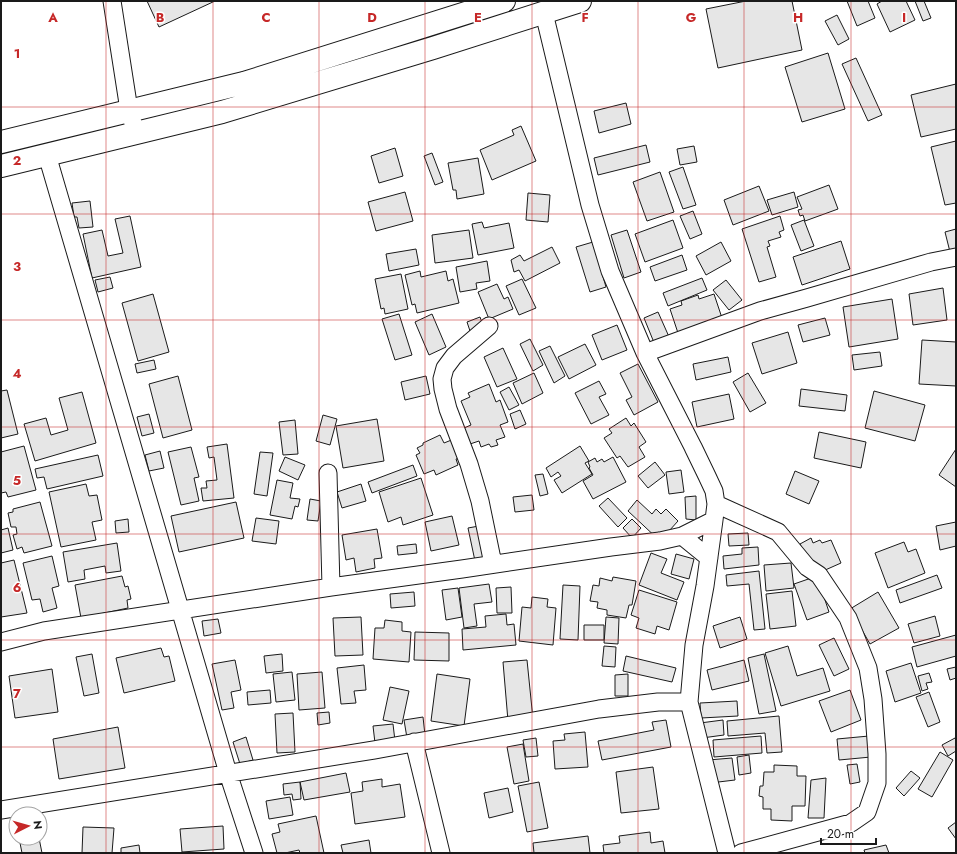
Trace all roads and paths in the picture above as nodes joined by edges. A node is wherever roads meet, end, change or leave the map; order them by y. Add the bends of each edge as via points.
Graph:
1 (112, 1) edge
2 (504, 1) edge
3 (580, 1) edge
4 (544, 13) junction
5 (129, 110) junction
6 (135, 133) junction
7 (1, 142) edge
8 (47, 155) junction
9 (1, 166) edge
10 (956, 257) edge
11 (489, 326) dead end
12 (645, 354) junction
13 (328, 473) dead end
14 (715, 512) junction
15 (682, 536) junction
16 (709, 558) junction
17 (493, 564) junction
18 (331, 586) junction
19 (181, 610) junction
20 (1, 642) edge
21 (689, 702) junction
22 (414, 742) junction
23 (228, 773) junction
24 (1, 810) edge
25 (254, 853) edge
26 (441, 853) edge
27 (727, 853) edge
28 (741, 853) edge

1 - 5 street
2 - 5 main road via 244,83
3 - 4 main road
4 - 6 main road via 230,109
4 - 12 street via 590,205 610,271
5 - 6 street
5 - 7 main road
6 - 8 main road
8 - 9 main road
8 - 19 street
10 - 12 street via 760,311
11 - 17 street via 454,356 445,368 442,379 448,409 480,501
12 - 14 street via 714,491
13 - 18 street
14 - 15 street
14 - 16 street
14 - 28 street via 778,532 807,567 819,575 848,618 868,668 873,699 878,782 867,812 851,823
15 - 16 street
15 - 17 street
16 - 21 street via 694,645
17 - 18 street
18 - 19 street
19 - 20 street via 44,630
19 - 23 street
21 - 22 street via 658,702 599,709
21 - 27 street
22 - 23 street
22 - 26 street
23 - 24 street
23 - 25 street

